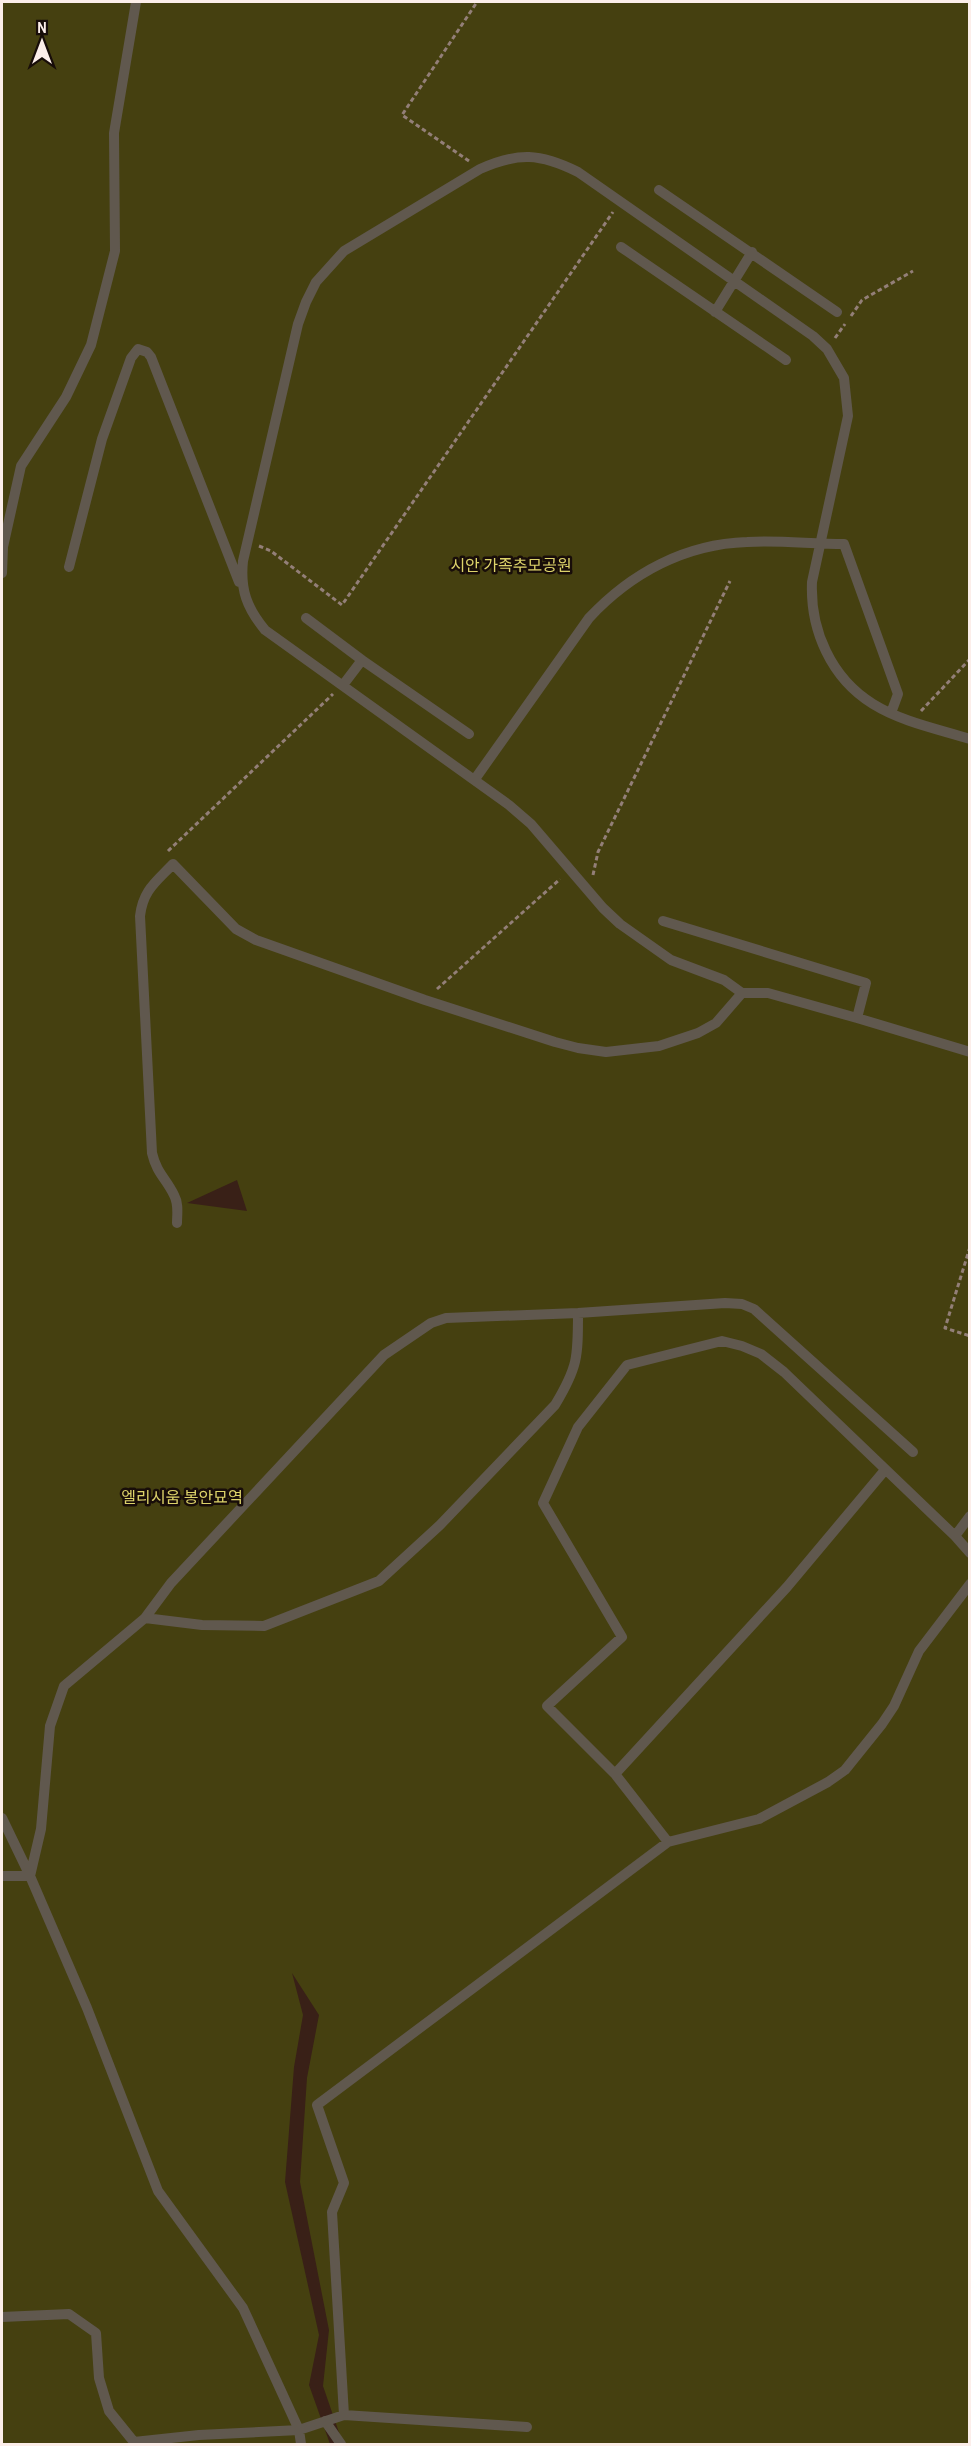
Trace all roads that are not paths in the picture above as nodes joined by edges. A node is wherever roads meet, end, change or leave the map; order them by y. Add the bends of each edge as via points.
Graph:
1 (136, 2) edge
2 (659, 190) dead end
3 (621, 246) dead end
4 (752, 252) junction
5 (734, 282) junction
6 (715, 312) junction
7 (837, 312) dead end
8 (786, 360) dead end
9 (819, 544) junction
10 (69, 567) dead end
11 (2, 573) edge
12 (243, 594) junction
13 (306, 618) dead end
14 (362, 660) junction
15 (343, 685) junction
16 (891, 713) junction
17 (469, 734) dead end
18 (969, 739) edge
19 (475, 779) junction
20 (663, 921) dead end
21 (742, 993) junction
22 (857, 1017) junction
23 (969, 1052) edge
24 (177, 1223) dead end
25 (578, 1313) junction
26 (914, 1452) dead end
27 (885, 1470) junction
28 (969, 1515) edge
29 (955, 1536) junction
30 (969, 1553) edge
31 (969, 1584) edge
32 (145, 1618) junction
33 (615, 1774) junction
34 (2, 1818) edge
35 (668, 1842) junction
36 (2, 1876) edge
37 (30, 1876) junction
38 (2, 2317) edge
39 (344, 2415) junction
40 (325, 2421) junction
41 (527, 2427) dead end
42 (299, 2430) junction
43 (301, 2445) edge
44 (341, 2445) edge

1 - 11 lane via 114,133 115,251 91,345 66,397 21,466 3,547
2 - 4 lane
3 - 6 lane
4 - 5 lane
4 - 7 lane
5 - 6 lane
5 - 9 lane via 813,336 844,378 848,416
5 - 12 lane via 578,172 540,156 499,160 480,169 344,251 316,282 298,324 246,541
6 - 8 lane
9 - 16 lane via 811,605 820,640 842,676 858,693
9 - 16 lane via 844,544 898,694
9 - 19 lane via 726,544 678,556 626,584 589,618
10 - 12 lane via 102,439 131,358 138,349 152,357
12 - 15 lane via 265,630
13 - 14 lane
14 - 15 lane
14 - 17 lane
15 - 19 lane
16 - 18 lane
19 - 21 lane via 531,824 620,924 671,960 724,980
20 - 22 lane via 866,983
21 - 22 lane via 768,993
21 - 24 lane via 716,1023 698,1033 659,1046 606,1052 578,1048 425,1000 256,940 236,929 173,864 148,890 141,902 140,916 152,1153 156,1169 174,1194
22 - 23 lane
25 - 26 lane via 725,1303 754,1308
25 - 32 lane via 446,1318 431,1323 384,1355 171,1583
25 - 32 lane via 578,1354 567,1386 555,1405 440,1526 379,1581 264,1626 202,1625
27 - 29 lane
27 - 33 lane via 787,1587
27 - 33 lane via 784,1372 761,1354 742,1346 722,1341 627,1365 578,1427 543,1503 622,1637 547,1706
28 - 29 lane
29 - 30 lane
31 - 35 lane via 919,1651 894,1706 845,1770 759,1819
32 - 37 lane via 64,1686 50,1726 41,1829
33 - 35 lane
34 - 37 lane
35 - 39 lane via 317,2105 344,2183 332,2212
36 - 37 lane
37 - 42 lane via 87,2008 158,2191 243,2308
38 - 42 lane via 69,2314 96,2333 99,2378 109,2411 134,2442
39 - 40 lane
39 - 41 lane
40 - 42 lane
40 - 44 lane
42 - 43 lane

